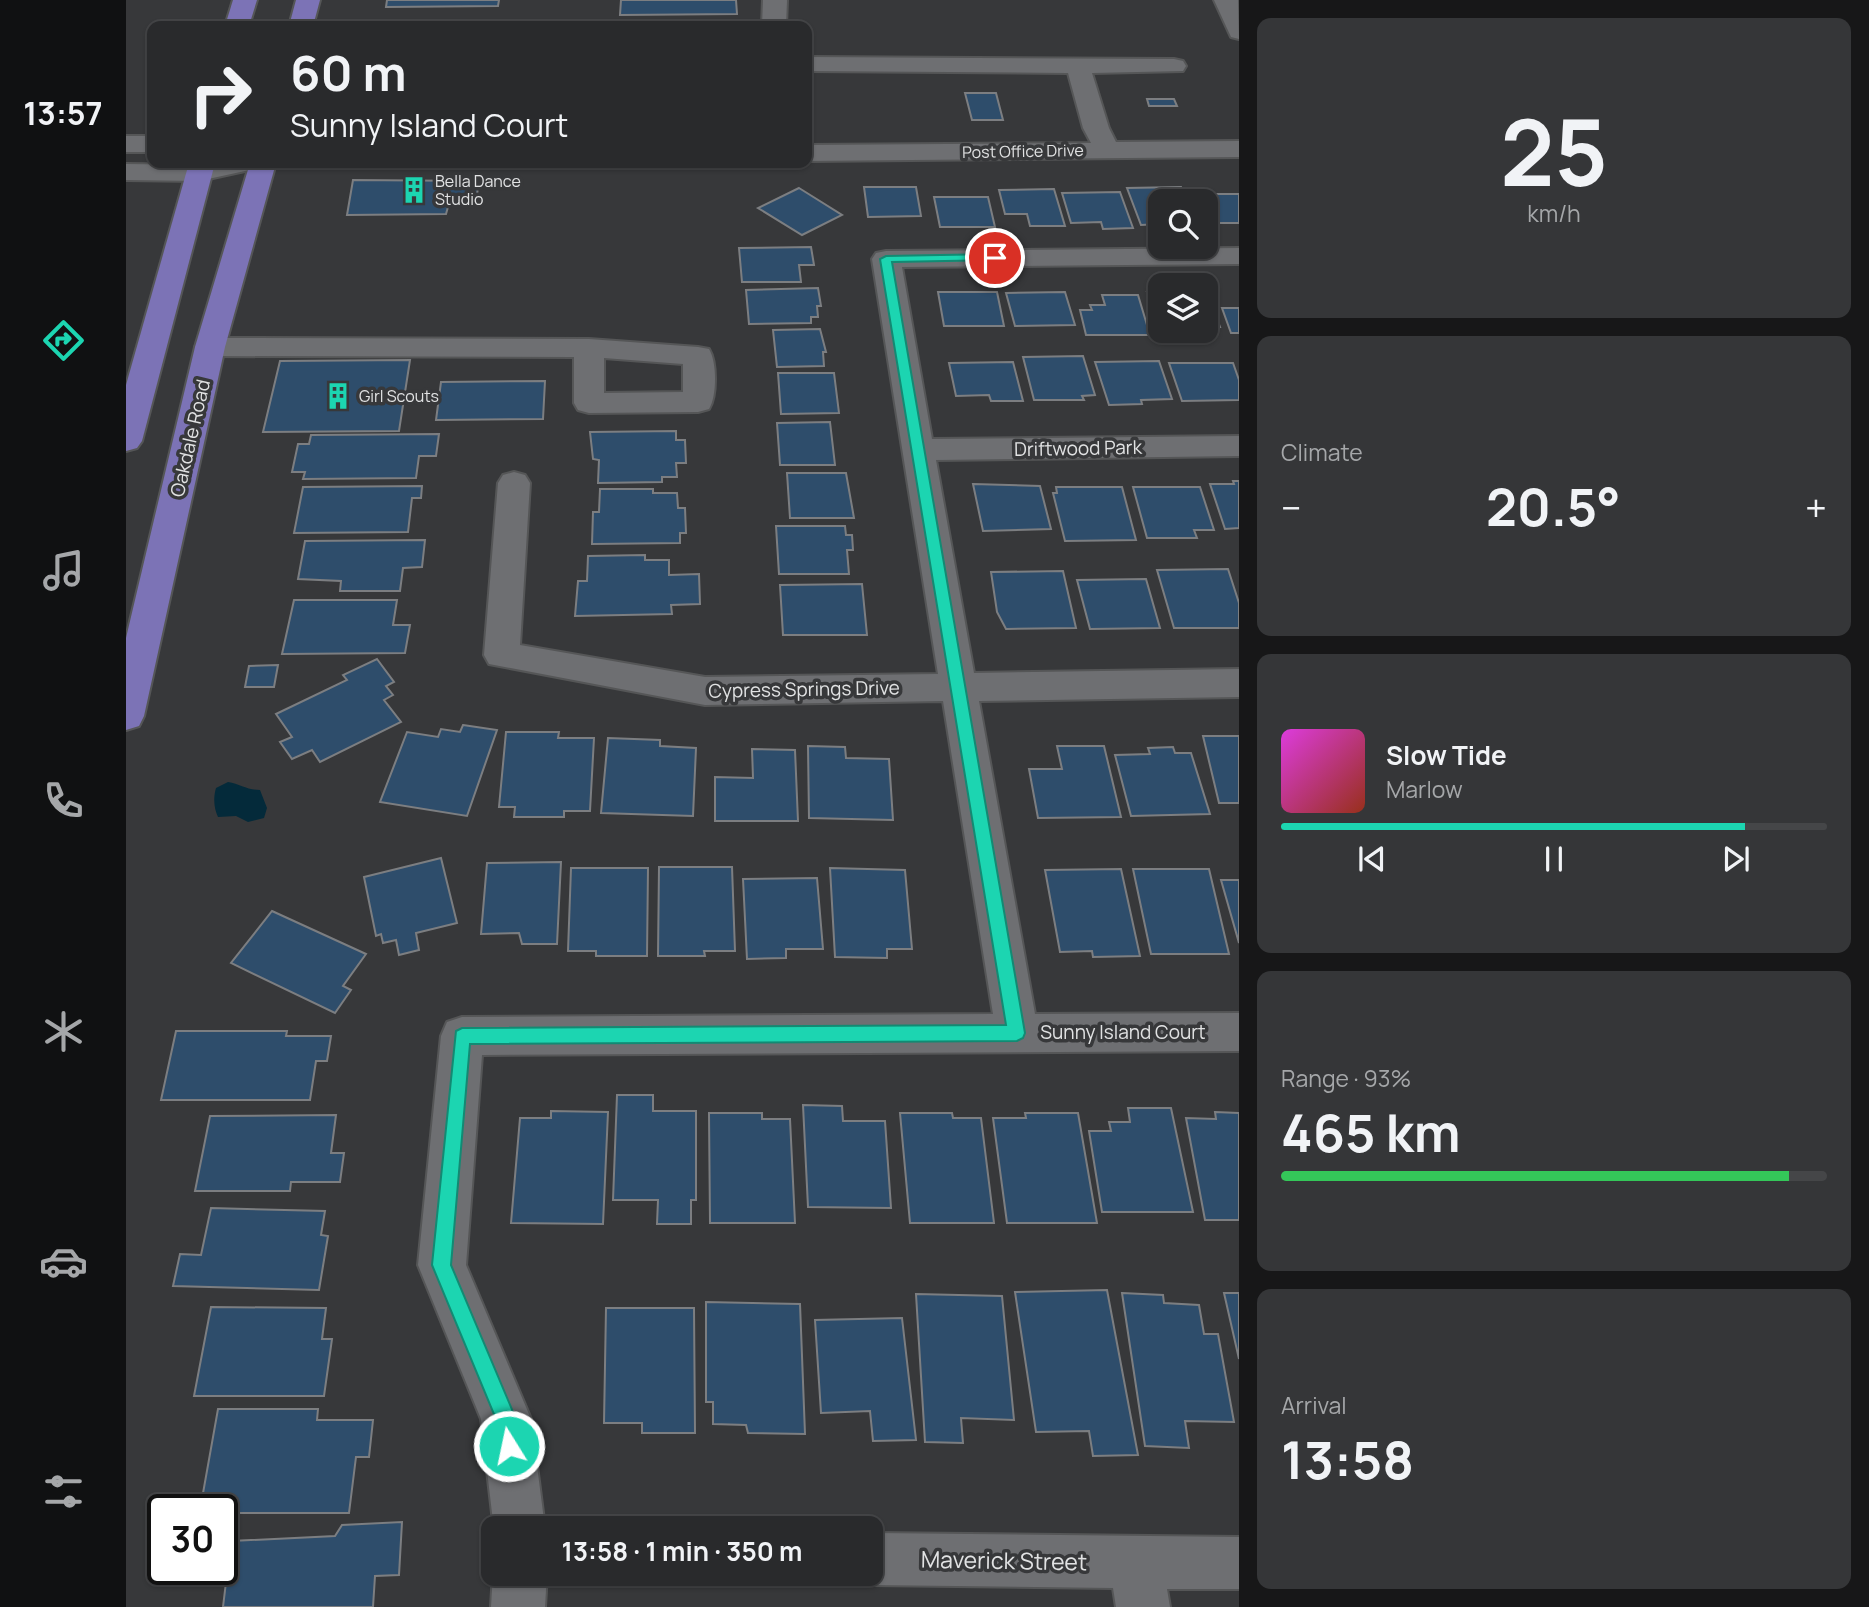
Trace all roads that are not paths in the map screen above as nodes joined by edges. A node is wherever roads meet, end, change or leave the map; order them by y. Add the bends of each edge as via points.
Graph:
1 (245, 0) edge
2 (308, 0) edge
3 (775, 0) edge
4 (1226, 0) edge
5 (239, 21) edge
6 (302, 21) edge
7 (774, 21) edge
8 (1239, 32) edge
9 (812, 64) edge
10 (1078, 66) junction
11 (1174, 66) dead end
12 (126, 144) edge
13 (147, 144) edge
14 (1239, 149) edge
15 (1108, 150) junction
16 (812, 153) edge
17 (201, 168) edge
18 (262, 168) edge
19 (126, 172) edge
20 (1239, 256) edge
21 (210, 346) junction
22 (589, 348) dead end
23 (126, 441) edge
24 (1239, 446) edge
25 (918, 450) junction
26 (514, 483) dead end
27 (1239, 683) edge
28 (958, 686) junction
29 (126, 716) edge
30 (1239, 1032) edge
31 (1017, 1033) junction
32 (518, 1516) edge
33 (883, 1560) edge
34 (1239, 1563) edge
35 (1140, 1585) edge
36 (519, 1586) edge
37 (518, 1607) edge

1 - 5 main road
2 - 6 main road
3 - 7 street
4 - 8 street
9 - 10 street
10 - 11 street
10 - 15 street via 1096,128
12 - 13 street
14 - 15 street, Post Office Drive
15 - 16 street, Post Office Drive
17 - 19 street
17 - 23 main road
18 - 21 main road, Oakdale Road
20 - 25 street via 886,259
21 - 22 street
21 - 29 main road, Oakdale Road
24 - 25 street, Driftwood Park
25 - 28 street
26 - 28 street, Cypress Springs Drive via 502,655 705,691
27 - 28 street, Cypress Springs Drive
28 - 31 street
30 - 31 street, Sunny Island Court
31 - 32 street, Sunny Island Court via 462,1036 442,1265 506,1419
33 - 35 street, Maverick Street
34 - 35 street, Maverick Street
36 - 37 street

